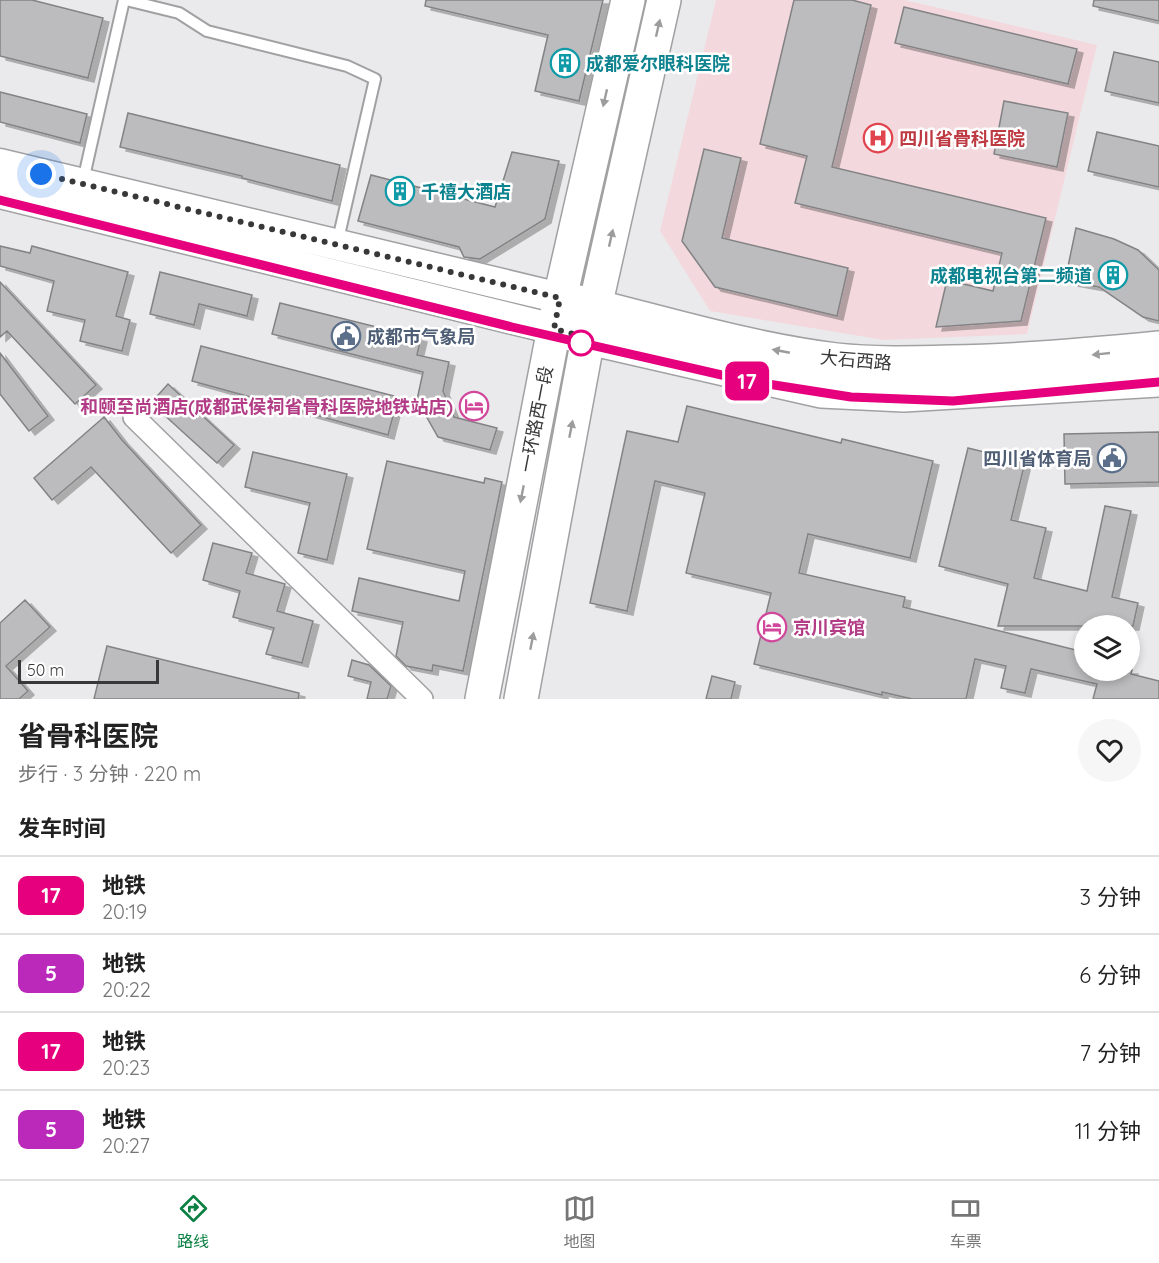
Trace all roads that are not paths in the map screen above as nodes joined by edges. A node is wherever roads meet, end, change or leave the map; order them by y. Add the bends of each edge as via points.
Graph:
1 (125, 0) edge
2 (628, 0) edge
3 (664, 0) edge
4 (0, 164) edge
5 (82, 184) junction
6 (0, 193) edge
7 (337, 244) junction
8 (560, 298) junction
9 (596, 306) junction
10 (554, 329) junction
11 (588, 338) junction
12 (1159, 348) edge
13 (1159, 380) edge
14 (134, 417) dead end
15 (422, 699) edge
16 (482, 699) edge
17 (521, 699) edge

1 - 5 lane
1 - 7 lane via 179,13 207,31 347,66 375,79
2 -> 8 main road, 一环路西一段
9 -> 3 main road, 一环路西一段
4 - 5 main road
5 - 7 main road
6 - 10 main road
7 - 8 main road
8 - 9 main road, 大石西路
8 - 10 main road, 一环路西一段
9 - 11 main road, 一环路西一段
12 -> 9 main road, 大石西路 via 1046,359 895,363 839,360 714,337
10 - 11 main road, 大石西路
10 -> 16 main road, 一环路西一段
11 - 13 main road, 大石西路 via 832,392 904,394
17 -> 11 main road, 一环路西一段
14 - 15 street

